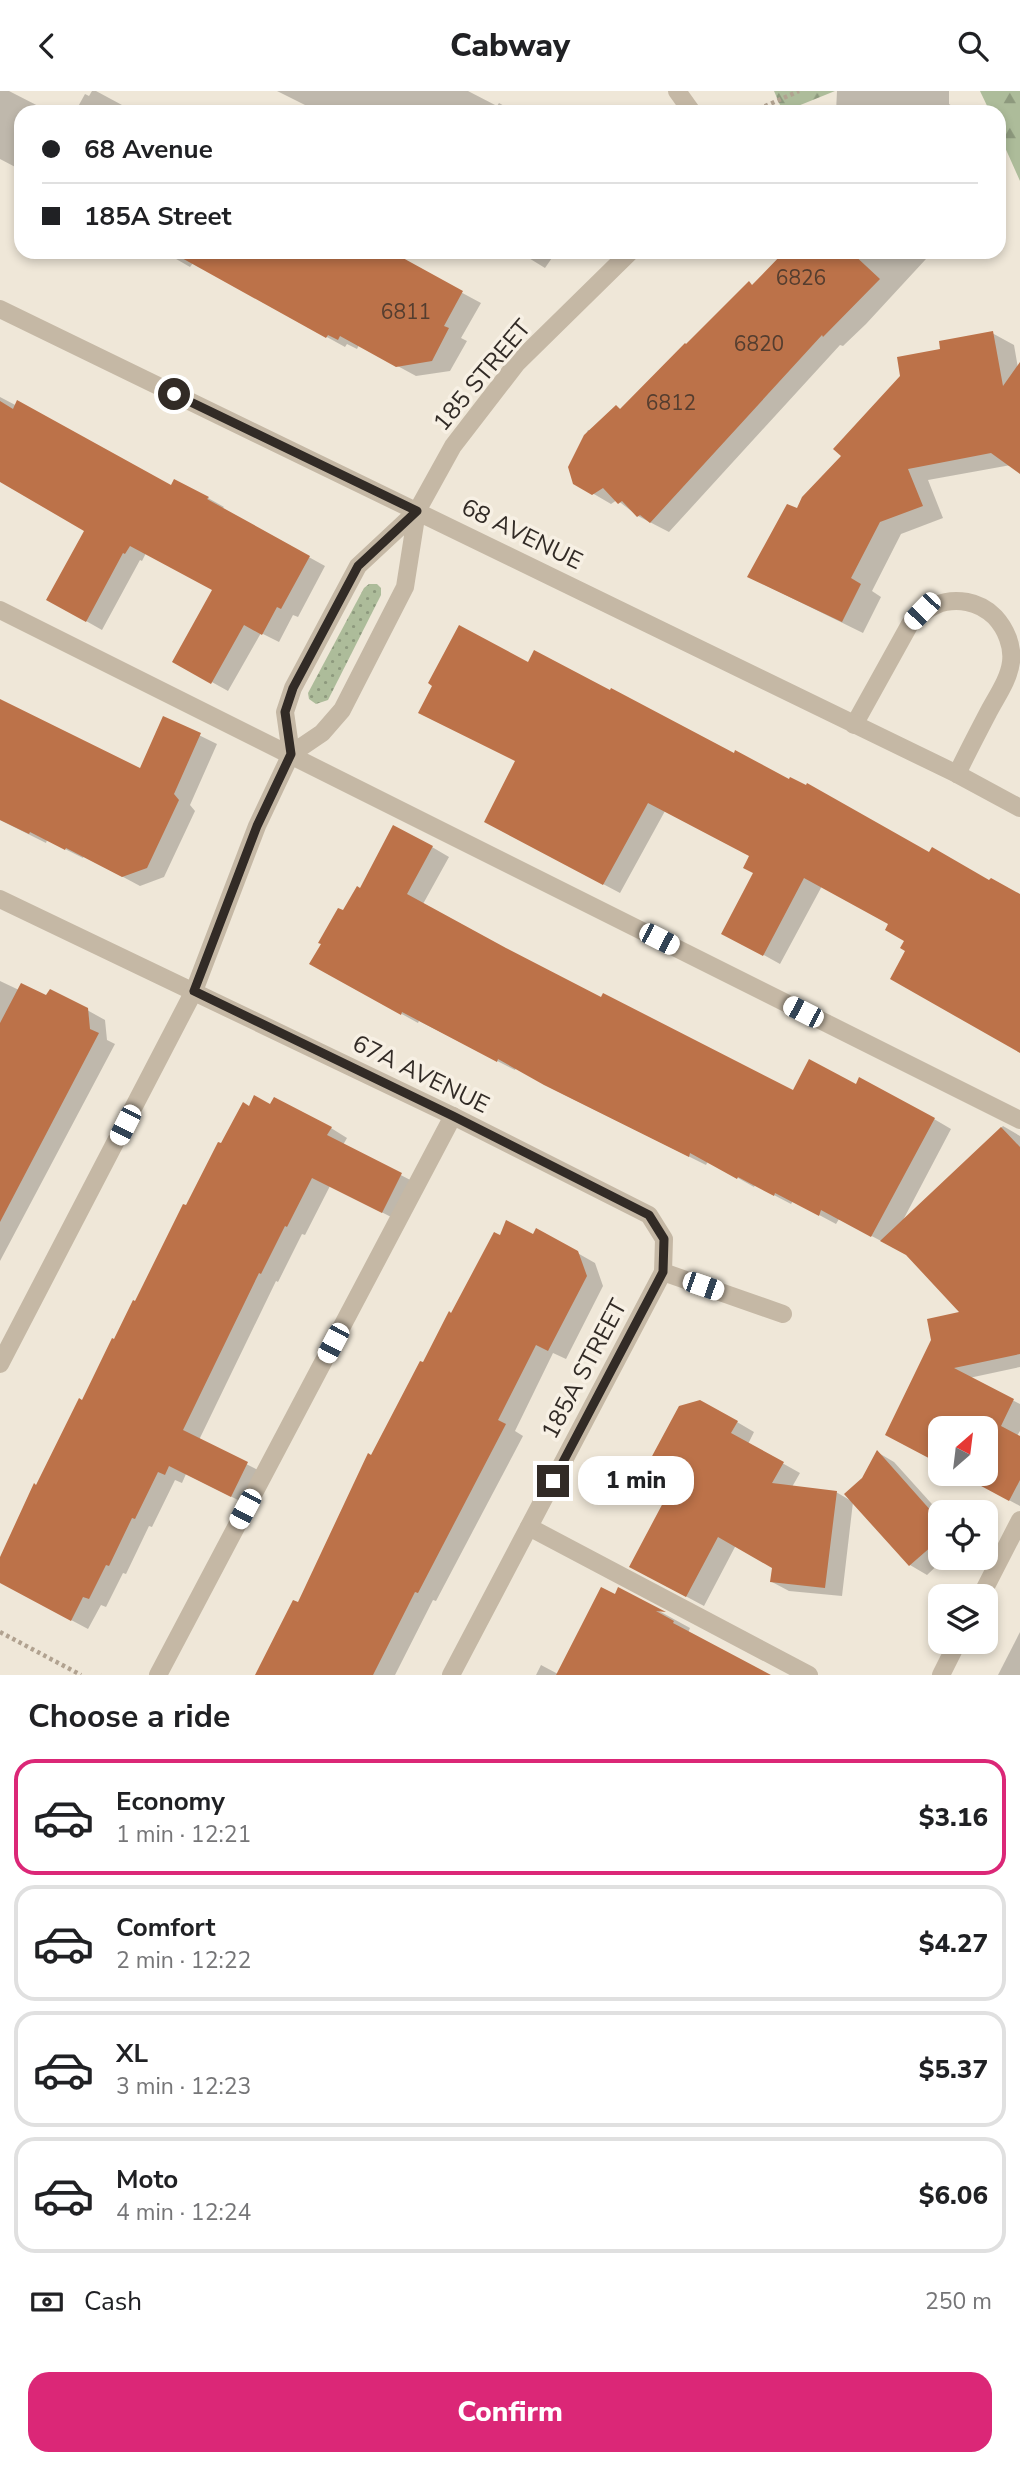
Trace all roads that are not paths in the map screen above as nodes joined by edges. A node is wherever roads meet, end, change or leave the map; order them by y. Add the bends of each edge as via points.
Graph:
1 (623, 259) edge
2 (0, 309) edge
3 (417, 511) junction
4 (0, 610) edge
5 (854, 725) junction
6 (291, 754) junction
7 (957, 774) junction
8 (1020, 808) edge
9 (0, 899) edge
10 (194, 991) junction
11 (453, 1116) junction
12 (1020, 1120) edge
13 (663, 1272) junction
14 (783, 1314) dead end
15 (0, 1364) edge
16 (1020, 1520) edge
17 (529, 1527) junction
18 (987, 1584) edge
19 (952, 1654) edge
20 (158, 1675) edge
21 (451, 1675) edge
22 (809, 1675) edge
23 (942, 1675) edge

1 - 3 street, 185 STREET via 517,363 453,446
2 - 3 street, 68 AVENUE
3 - 5 street, 68 AVENUE
3 - 6 street, 185 STREET via 405,587 342,710 322,733
3 - 6 street, 185 STREET via 358,566 293,688 285,712
4 - 6 street
5 - 7 street, 68 AVENUE
5 - 7 street via 910,624 922,611 956,600 974,603 1003,625 1011,661
6 - 10 street via 257,826
6 - 12 street
7 - 8 street, 68 AVENUE
9 - 10 street, 67A AVENUE
10 - 11 street, 67A AVENUE
10 - 15 street
11 - 13 street, 67A AVENUE via 649,1215 664,1239
11 - 20 street
13 - 14 street
13 - 17 street, 185A STREET
16 - 18 street
17 - 21 street, 185A STREET
17 - 22 street
19 - 23 street

